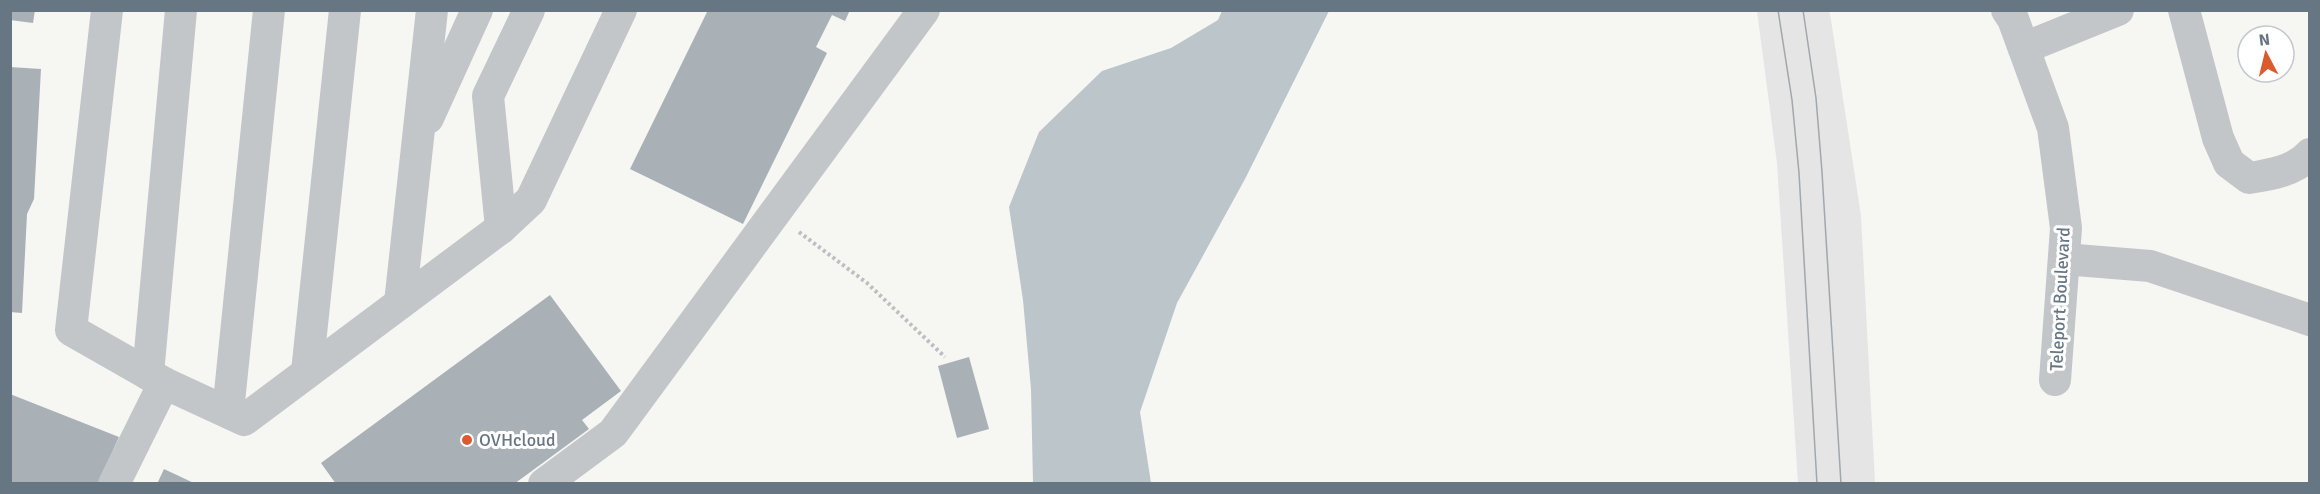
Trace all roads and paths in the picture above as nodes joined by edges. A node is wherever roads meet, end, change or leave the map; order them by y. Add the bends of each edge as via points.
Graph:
1 (107, 10) edge
2 (181, 10) edge
3 (269, 10) edge
4 (345, 10) edge
5 (432, 10) edge
6 (456, 10) edge
7 (477, 10) edge
8 (529, 10) edge
9 (621, 10) edge
10 (924, 10) edge
11 (2007, 10) edge
12 (2118, 10) edge
13 (2184, 10) edge
14 (2024, 48) junction
15 (423, 84) junction
16 (417, 141) junction
17 (2310, 154) edge
18 (775, 214) junction
19 (501, 228) junction
20 (2064, 259) junction
21 (400, 303) junction
22 (2310, 320) edge
23 (945, 357) dead end
24 (307, 372) junction
25 (156, 378) junction
26 (2055, 381) dead end
27 (228, 412) junction
28 (114, 483) edge
29 (544, 483) edge

1 - 25 street via 71,330
2 - 25 street
3 - 27 street
4 - 24 street
5 - 15 street
6 - 15 street
7 - 16 street
8 - 19 street via 488,96
9 - 19 street via 531,200
10 - 18 street
11 - 14 street, Teleport Boulevard
12 - 14 street
13 - 17 street via 2218,138 2229,163 2249,178 2272,175 2304,161
14 - 20 street, Teleport Boulevard via 2053,128 2066,228
15 - 16 street
16 - 21 street
18 - 23 path via 867,283
18 - 29 street via 613,433
19 - 21 street
20 - 22 street via 2150,266
20 - 26 street, Teleport Boulevard
21 - 24 street
24 - 27 street via 243,420
25 - 27 street
25 - 28 street

